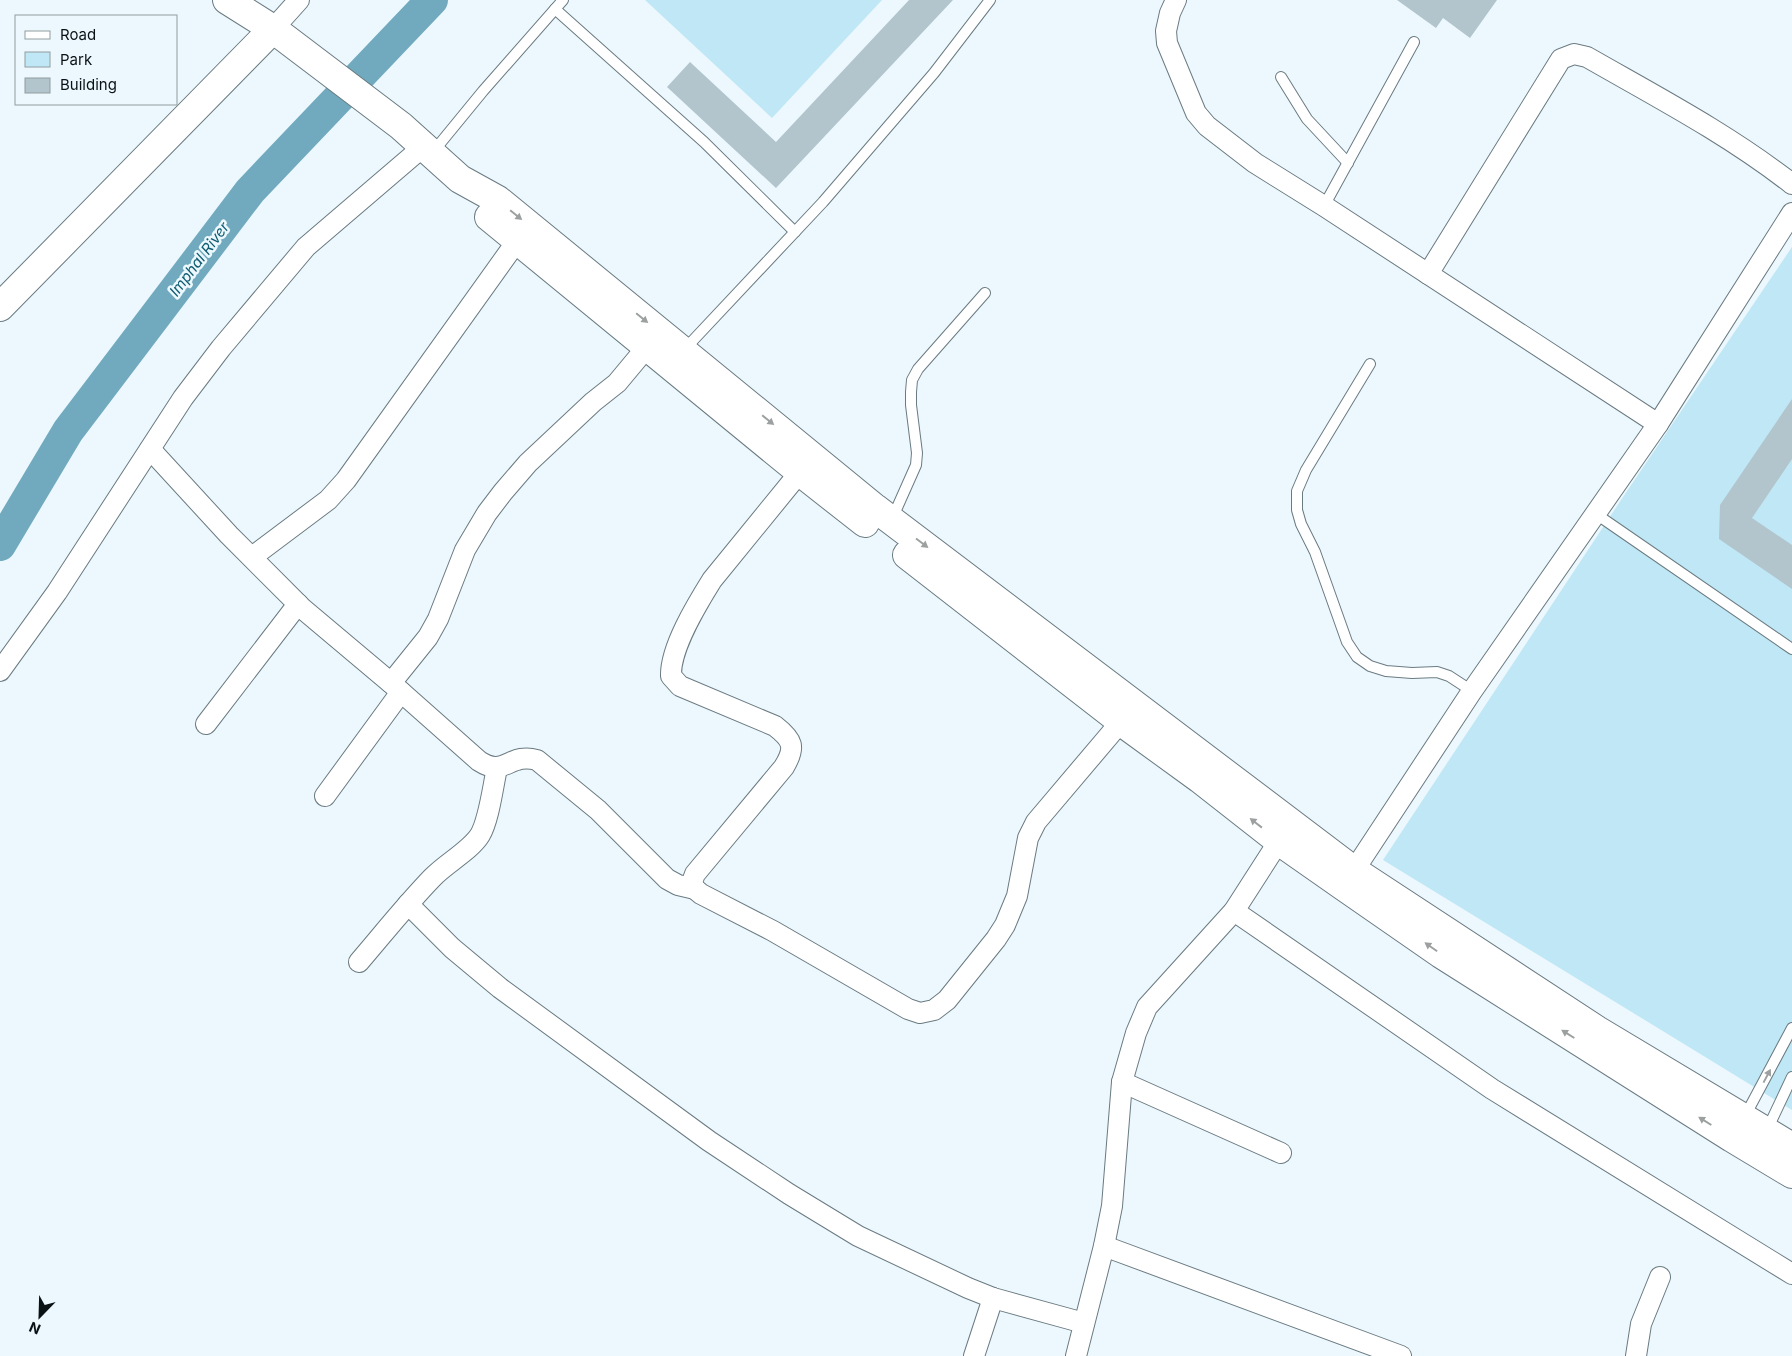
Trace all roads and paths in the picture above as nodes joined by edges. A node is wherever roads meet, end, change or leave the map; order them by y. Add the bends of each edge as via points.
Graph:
1 (228, 0) edge
2 (299, 0) edge
3 (563, 0) edge
4 (990, 0) edge
5 (1176, 0) edge
6 (556, 8) junction
7 (279, 33) junction
8 (1414, 42) dead end
9 (1281, 77) dead end
10 (428, 149) junction
11 (1348, 163) junction
12 (460, 179) junction
13 (1792, 184) edge
14 (1324, 206) junction
15 (1792, 213) edge
16 (795, 232) junction
17 (517, 241) junction
18 (1428, 274) junction
19 (985, 293) dead end
20 (0, 307) edge
21 (647, 347) junction
22 (683, 351) junction
23 (1370, 364) dead end
24 (1658, 424) junction
25 (150, 449) junction
26 (800, 472) junction
27 (1596, 514) junction
28 (891, 520) junction
29 (252, 557) junction
30 (298, 604) junction
31 (1792, 649) edge
32 (0, 671) edge
33 (396, 688) junction
34 (1472, 691) junction
35 (1128, 714) junction
36 (206, 724) dead end
37 (497, 768) junction
38 (325, 796) dead end
39 (1286, 833) junction
40 (1348, 878) junction
41 (694, 889) junction
42 (408, 904) junction
43 (1238, 905) junction
44 (359, 962) dead end
45 (1792, 1028) edge
46 (1792, 1077) edge
47 (1122, 1082) junction
48 (1749, 1135) junction
49 (1792, 1147) edge
50 (1281, 1153) dead end
51 (1792, 1174) edge
52 (1104, 1246) junction
53 (1792, 1274) edge
54 (1660, 1277) dead end
55 (993, 1298) junction
56 (1084, 1323) junction
57 (974, 1356) edge
58 (1076, 1356) edge
59 (1401, 1356) edge
60 (1636, 1356) edge

1 - 7 main road
2 - 7 street
3 - 6 lane
4 - 16 lane via 934,73
5 - 14 street via 1170,13 1166,43 1196,113 1207,126 1255,164
6 - 10 lane
6 - 16 lane via 704,142
7 - 10 main road
7 - 20 main road
8 - 11 lane
9 - 11 lane via 1307,119
10 - 12 main road
10 - 25 street via 306,247 182,398
11 - 14 lane
12 - 17 main road via 484,213
12 -> 22 main road via 498,200
13 - 18 street via 1710,127 1587,57 1574,54 1561,59
14 - 18 street
15 - 24 street
16 - 22 lane
17 - 21 main road
17 - 29 street via 346,480 328,500
18 - 24 street
19 - 28 lane via 912,380 910,405 916,465
21 - 26 main road
21 - 33 street via 616,383 528,463 487,513 465,550 438,619
22 -> 28 main road
23 - 34 lane via 1306,470 1297,492 1297,510 1348,642 1357,656 1370,666 1386,671 1437,672
24 - 27 street
25 - 29 street
25 - 32 street via 57,592
26 - 35 main road
26 - 41 street via 712,580 674,653 671,676 680,686 775,726 788,736 792,744 784,767 695,874
27 - 31 lane
27 - 34 street
28 -> 35 main road
29 - 30 street
30 - 33 street
30 - 36 street
33 - 37 street via 479,760
33 - 38 street
34 - 40 street
35 - 39 main road via 1200,779
35 - 41 street via 1036,822 1028,838 1017,896 1005,925 947,1000 934,1010 920,1013 908,1009
37 - 41 street via 527,757 537,760 598,810 667,879
37 - 42 street via 481,834 472,846 433,876
39 - 40 main road
39 - 43 street
40 - 48 main road via 1440,954
42 - 44 street
42 - 55 street via 452,948 500,988 709,1141 858,1236
43 - 47 street via 1147,1007
43 - 53 street via 1492,1089
48 -> 45 lane
46 - 48 lane
47 - 50 street
47 - 52 street via 1112,1206
48 - 49 main road
48 - 51 main road
52 - 56 street
52 - 59 street
54 - 60 street via 1641,1324
55 - 56 street
55 - 57 street
56 - 58 street

